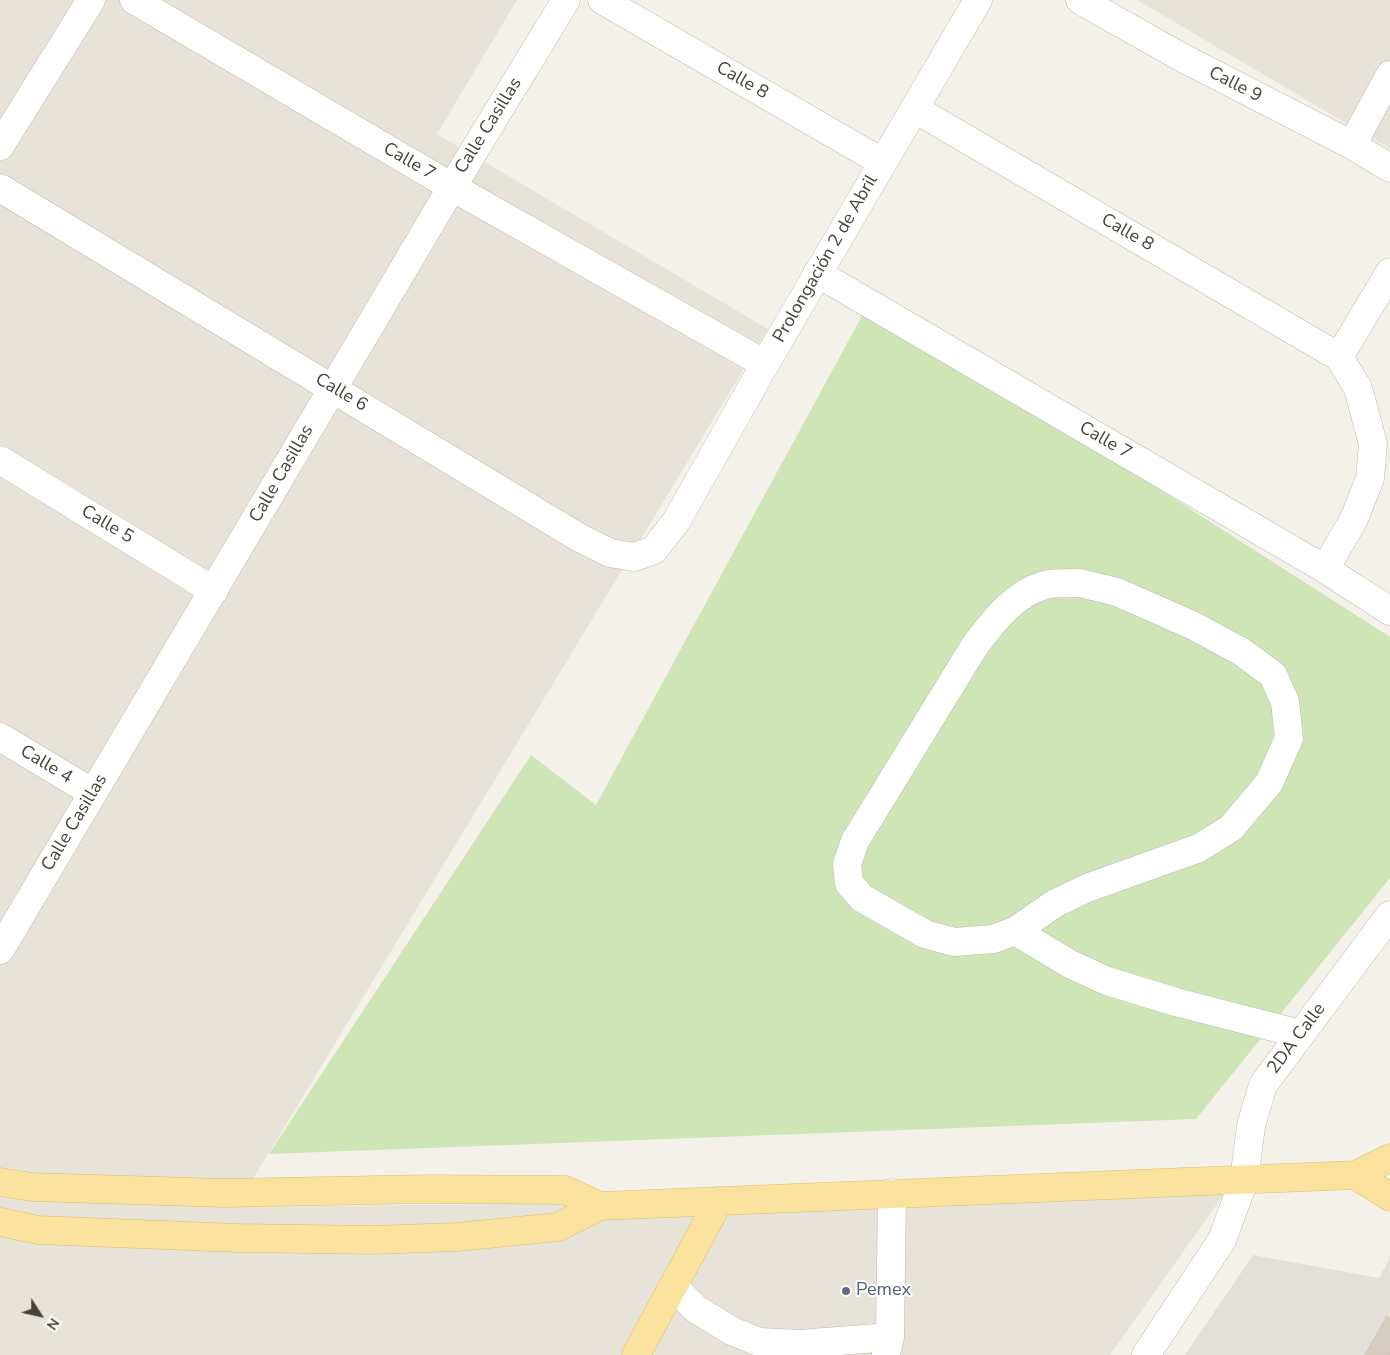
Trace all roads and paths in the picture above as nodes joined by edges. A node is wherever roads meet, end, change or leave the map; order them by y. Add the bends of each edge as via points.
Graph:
1 (91, 0) edge
2 (134, 0) edge
3 (566, 0) edge
4 (602, 0) edge
5 (978, 0) edge
6 (1080, 0) edge
7 (1390, 75) edge
8 (915, 109) junction
9 (1352, 145) junction
10 (0, 146) edge
11 (882, 162) junction
12 (1390, 168) edge
13 (452, 186) junction
14 (0, 188) edge
15 (1390, 272) edge
16 (817, 273) junction
17 (1339, 357) junction
18 (765, 364) junction
19 (333, 388) junction
20 (0, 460) edge
21 (677, 520) joint
22 (1325, 569) junction
23 (214, 591) junction
24 (1390, 611) edge
25 (0, 736) edge
26 (93, 793) junction
27 (1390, 915) edge
28 (1015, 931) junction
29 (0, 950) edge
30 (1300, 1034) junction
31 (1390, 1158) edge
32 (1355, 1175) junction
33 (1244, 1180) junction
34 (2, 1181) edge
35 (892, 1194) junction
36 (1390, 1197) edge
37 (719, 1201) junction
38 (600, 1206) junction
39 (0, 1222) edge
40 (674, 1287) junction
41 (888, 1346) edge
42 (636, 1355) edge
43 (1146, 1355) edge

1 - 10 street
2 - 13 street, Calle 7
3 - 13 street, Calle Casillas
4 - 11 street, Calle 8
5 - 8 street, Prolongación 2 de Abril
6 - 9 street, Calle 9 via 1181,57
7 - 9 street
8 - 11 street, Prolongación 2 de Abril
8 - 17 street, Calle 8
9 - 12 street, Calle 9
11 - 16 street, Prolongación 2 de Abril
13 - 18 street, Calle 7
13 - 19 street, Calle Casillas
14 - 19 street, Calle 6
15 - 17 street
16 - 18 street, Prolongación 2 de Abril
16 - 22 street, Calle 7
17 - 22 street via 1358,388 1373,444 1370,478 1354,519
18 - 21 street, Prolongación 2 de Abril
19 - 21 street, Calle 6 via 578,537 610,553 634,557 654,550
19 - 23 street, Calle Casillas
20 - 23 street, Calle 5
22 - 24 street, Calle 7
23 - 26 street, Calle Casillas
25 - 26 street, Calle 4
26 - 29 street, Calle Casillas
27 - 30 street, 2DA Calle
28 - 28 street via 993,939 954,942 925,934 862,898 849,883 847,864 855,841 974,647 995,619 1019,597 1046,584 1080,583 1117,592 1194,626 1242,652 1273,675 1285,702 1289,738 1269,783 1231,828 1199,848 1088,888 1054,904
28 - 30 street via 1070,964 1107,981
30 - 33 street, 2DA Calle via 1263,1085 1251,1126
31 - 32 main road
32 - 33 main road
32 - 36 main road
33 - 35 main road
33 - 43 street, 2DA Calle via 1222,1240
34 - 38 main road via 32,1187 224,1193 564,1190
35 - 37 main road
35 - 41 street
37 - 38 main road
37 - 40 main road
38 - 39 main road via 558,1227 457,1237 382,1240 38,1230
40 - 41 street via 696,1309 732,1331 758,1342
40 - 42 main road

